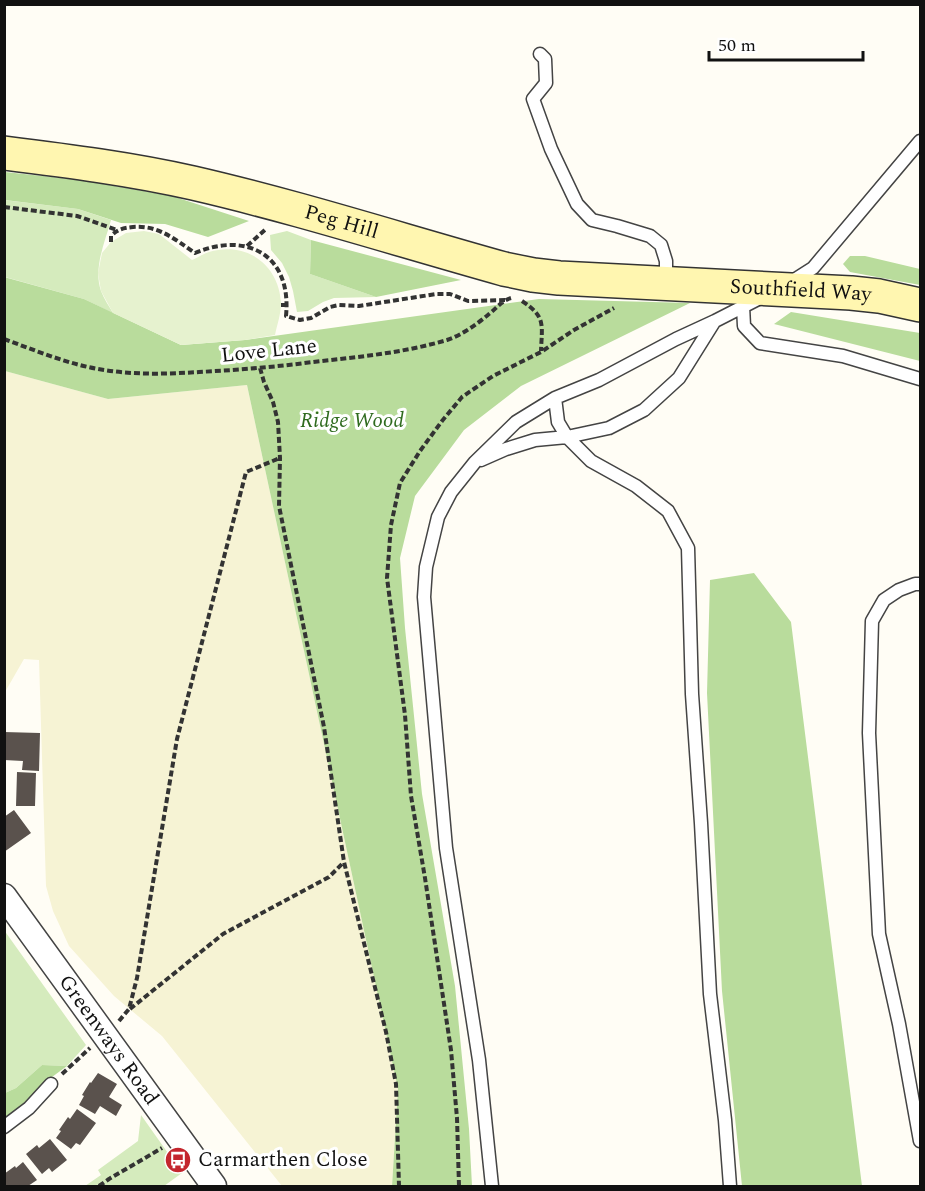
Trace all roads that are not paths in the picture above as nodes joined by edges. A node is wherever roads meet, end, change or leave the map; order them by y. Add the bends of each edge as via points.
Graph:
1 (540, 54) dead end
2 (921, 141) edge
3 (4, 153) edge
4 (660, 283) junction
5 (777, 289) junction
6 (921, 305) edge
7 (743, 306) junction
8 (715, 321) junction
9 (921, 379) edge
10 (555, 398) junction
11 (567, 438) junction
12 (475, 462) junction
13 (921, 584) edge
14 (4, 896) edge
15 (51, 1084) road end
16 (4, 1127) edge
17 (921, 1141) edge
18 (214, 1186) edge
19 (492, 1186) edge
20 (730, 1186) edge

1 - 4 lane via 546,83 533,99 550,149 577,204 592,220 650,236 661,245 666,261
2 - 5 lane via 813,268
3 - 4 main road, Peg Hill via 193,183 533,275
4 - 5 main road, Southfield Way
5 - 6 main road, Southfield Way via 879,296
5 - 7 lane
7 - 8 lane
7 - 9 lane via 744,326 760,343 843,356
8 - 10 lane
8 - 11 lane via 679,378 644,410 609,428
10 - 11 lane via 558,422
10 - 12 lane via 516,422
11 - 12 lane via 535,440
11 - 20 lane via 591,461 636,486 668,511 688,548 710,994
12 - 19 lane via 451,492 438,517 426,567 424,597 446,848 479,1060
13 - 17 lane via 899,590 884,600 872,621 869,733 879,934
14 - 18 street, Greenways Road
15 - 16 lane

